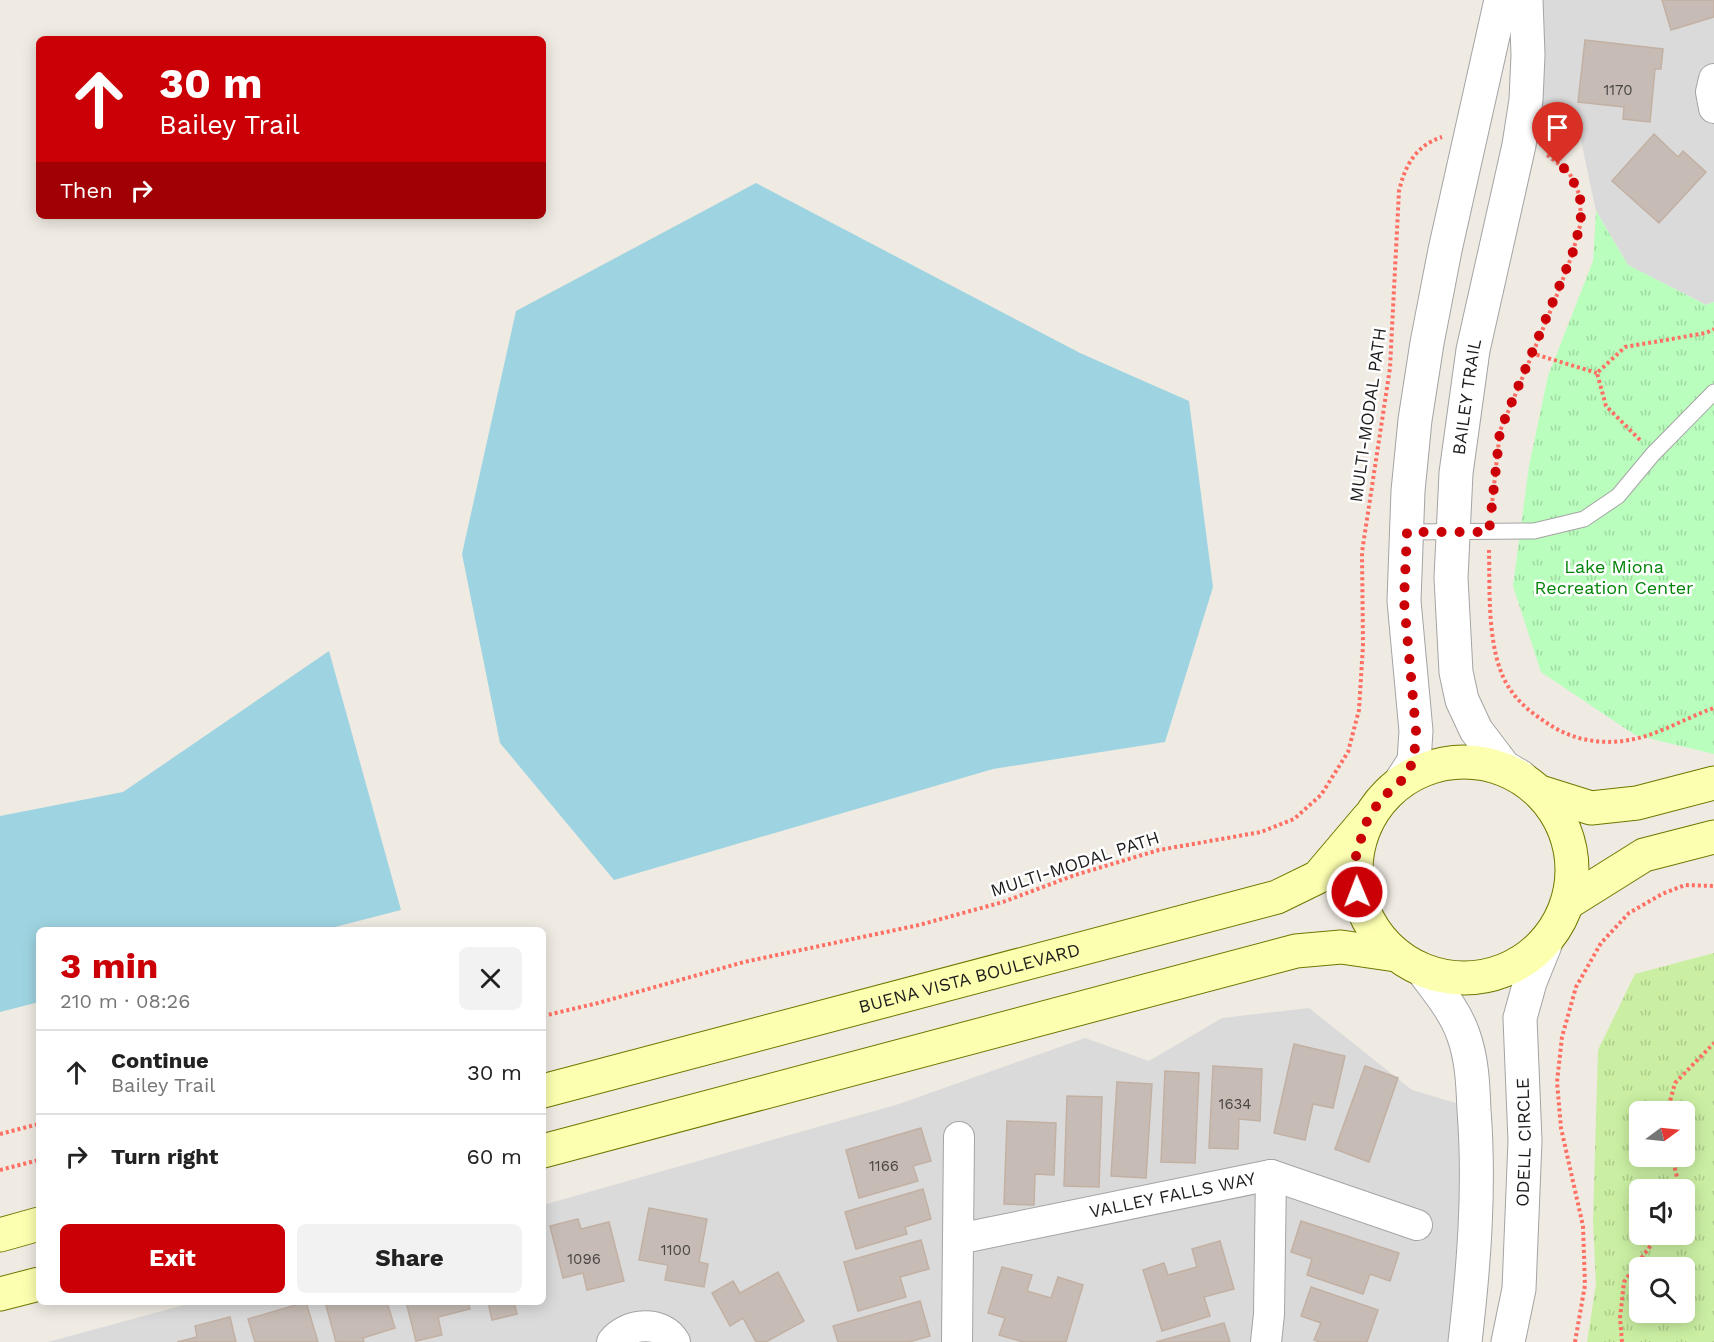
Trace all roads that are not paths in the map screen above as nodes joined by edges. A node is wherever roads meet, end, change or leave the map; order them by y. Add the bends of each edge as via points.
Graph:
1 (1501, 0) edge
2 (1526, 0) edge
3 (1714, 80) edge
4 (1714, 108) edge
5 (1714, 392) edge
6 (1407, 532) junction
7 (1453, 533) junction
8 (1401, 781) junction
9 (1714, 783) edge
10 (1530, 785) junction
11 (1368, 818) junction
12 (1714, 837) edge
13 (1569, 902) junction
14 (1545, 945) junction
15 (1396, 955) junction
16 (1424, 972) junction
17 (546, 1090) edge
18 (959, 1137) dead end
19 (546, 1150) edge
20 (1270, 1175) junction
21 (1417, 1224) dead end
22 (36, 1225) edge
23 (0, 1235) edge
24 (958, 1239) junction
25 (36, 1285) edge
26 (0, 1294) edge
27 (612, 1342) edge
28 (675, 1342) edge
29 (957, 1342) edge
30 (1266, 1342) edge
31 (1465, 1342) edge
32 (1508, 1342) edge

1 - 6 street via 1425,354 1415,420
2 - 7 street, BAILEY TRAIL via 1528,55 1519,145 1473,350 1456,473
3 - 4 street
5 - 7 lane via 1618,496 1584,519 1534,531
6 - 7 lane
6 - 8 street via 1404,601 1416,731 1414,761
7 - 10 street, BAILEY TRAIL via 1450,578 1456,672 1462,700 1476,730 1504,767
8 - 10 main road, BUENA VISTA BOULEVARD via 1429,767 1460,761 1492,765
8 - 11 main road, BUENA VISTA BOULEVARD
9 - 10 main road, BUENA VISTA BOULEVARD via 1637,803 1591,808
10 - 13 main road, BUENA VISTA BOULEVARD via 1558,815 1569,843 1573,872
11 - 15 main road, BUENA VISTA BOULEVARD via 1356,854 1357,892 1371,927
11 - 17 main road, BUENA VISTA BOULEVARD via 1318,877 1277,897
12 - 13 main road via 1644,855
13 - 14 main road, BUENA VISTA BOULEVARD
14 - 16 main road, BUENA VISTA BOULEVARD via 1519,965 1489,977 1456,980
14 - 32 street, ODELL CIRCLE via 1520,1018 1525,1140 1519,1289
15 - 16 main road, BUENA VISTA BOULEVARD
15 - 19 main road, BUENA VISTA BOULEVARD via 1341,947 1296,951
16 - 31 street via 1448,1004 1463,1034 1472,1072 1477,1142 1476,1217
18 - 24 street
20 - 21 street, VALLEY FALLS WAY
20 - 24 street, VALLEY FALLS WAY
20 - 30 street
22 - 23 main road
24 - 29 street
25 - 26 main road
27 - 28 street via 632,1328 648,1325 671,1335

